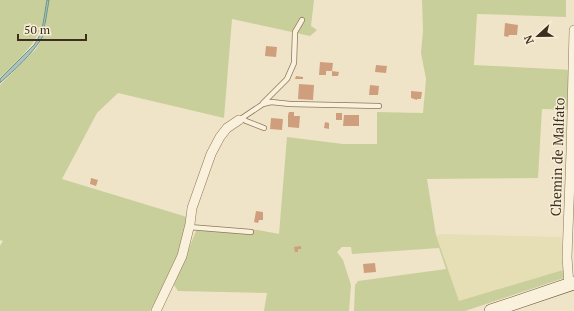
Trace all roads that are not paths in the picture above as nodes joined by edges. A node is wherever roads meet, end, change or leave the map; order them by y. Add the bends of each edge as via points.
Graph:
1 (302, 20) dead end
2 (574, 30) edge
3 (263, 104) junction
4 (379, 106) dead end
5 (240, 119) junction
6 (264, 128) dead end
7 (189, 227) junction
8 (252, 232) dead end
9 (572, 284) edge
10 (156, 311) edge
11 (491, 311) edge

1 - 3 lane via 295,32 294,63 286,79
2 - 9 street, Chemin de Malfato via 567,257
3 - 4 lane via 271,102
3 - 5 lane
5 - 6 lane
5 - 7 street via 227,128 220,137 192,208
7 - 8 lane
7 - 10 street via 182,256
9 - 11 main road

